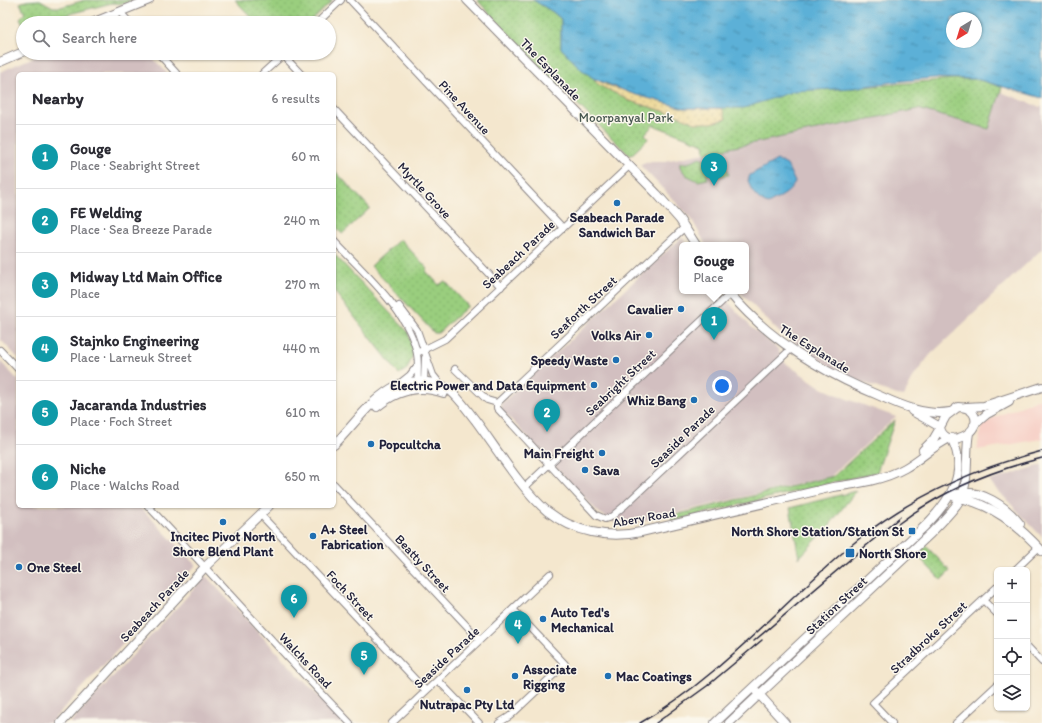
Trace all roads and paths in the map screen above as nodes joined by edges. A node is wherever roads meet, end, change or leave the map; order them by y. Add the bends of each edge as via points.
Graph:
1 (150, 0) edge
2 (341, 0) edge
3 (350, 0) edge
4 (467, 0) edge
5 (120, 12) junction
6 (110, 16) edge
7 (124, 16) edge
8 (324, 16) edge
9 (16, 55) edge
10 (164, 60) edge
11 (277, 60) edge
12 (289, 60) edge
13 (0, 62) edge
14 (175, 72) edge
15 (264, 72) edge
16 (299, 72) edge
17 (336, 111) edge
18 (630, 166) junction
19 (685, 227) junction
20 (563, 228) junction
21 (694, 242) edge
22 (336, 243) edge
23 (373, 282) junction
24 (501, 287) junction
25 (727, 294) edge
26 (731, 294) edge
27 (791, 349) junction
28 (0, 350) edge
29 (425, 350) junction
30 (417, 353) junction
31 (418, 362) junction
32 (16, 367) edge
33 (455, 368) dead end
34 (421, 384) junction
35 (442, 386) junction
36 (1042, 387) edge
37 (390, 390) junction
38 (1024, 394) junction
39 (497, 404) junction
40 (463, 405) junction
41 (903, 406) junction
42 (966, 407) junction
43 (950, 412) junction
44 (974, 425) junction
45 (940, 428) junction
46 (350, 429) junction
47 (969, 433) junction
48 (950, 438) junction
49 (336, 443) edge
50 (549, 464) junction
51 (336, 486) edge
52 (525, 487) junction
53 (833, 487) junction
54 (962, 495) junction
55 (951, 496) junction
56 (150, 508) edge
57 (267, 508) edge
58 (260, 514) junction
59 (1040, 549) edge
60 (206, 566) junction
61 (1019, 567) edge
62 (550, 574) dead end
63 (994, 590) edge
64 (983, 600) junction
65 (513, 609) junction
66 (994, 611) edge
67 (480, 640) junction
68 (1030, 650) edge
69 (1032, 652) joint
70 (1042, 662) edge
71 (438, 680) junction
72 (753, 688) junction
73 (994, 688) edge
74 (426, 691) junction
75 (759, 695) junction
76 (61, 723) edge
77 (350, 723) edge
78 (392, 723) edge
79 (479, 723) edge
80 (499, 723) edge
81 (715, 723) edge
82 (729, 723) edge
83 (785, 723) edge
84 (892, 723) edge
85 (956, 723) edge

1 - 5 main road
2 - 8 street
3 - 20 street, Pine Avenue
4 - 18 main road, The Esplanade
5 - 6 main road
5 - 7 street
9 - 13 main road
10 - 14 street
11 - 15 street
12 - 16 street
17 - 24 street, Myrtle Grove
18 - 19 main road, The Esplanade
18 - 20 street, Seabeach Parade
19 - 21 main road, The Esplanade
19 - 39 street, Seaforth Street
20 - 24 street, Seabeach Parade
22 - 23 street
23 - 29 street via 411,320
23 - 30 street via 406,322
24 - 29 street, Seabeach Parade via 445,339
25 - 50 street, Seabright Street
26 - 27 main road, The Esplanade via 757,322
27 - 41 main road, The Esplanade via 832,375
27 - 50 street, Seaside Parade via 610,518 604,519 596,515
28 - 32 street
29 - 30 street, Seabeach Parade
29 - 34 street
29 - 35 street via 433,375
30 - 31 street
31 - 34 street
31 - 37 street via 410,375
33 - 39 street via 487,400
34 - 35 main road, Abery Road
34 - 37 main road via 401,384
34 - 40 main road via 447,394
34 - 46 main road via 395,394
35 - 40 main road, Abery Road
36 - 38 main road
37 - 46 main road
38 - 42 main road via 984,406
38 - 44 main road via 987,414
39 - 50 street via 497,408
40 - 52 main road, Abery Road
41 - 43 main road, The Esplanade via 932,413
41 - 45 main road, The Esplanade
42 - 43 main road via 958,407
42 - 44 main road via 974,415
43 - 45 main road
44 - 47 main road
45 - 48 main road via 944,435
45 - 53 main road, Abery Road via 927,446 907,462 888,471
46 - 49 main road
47 - 48 main road via 963,437
47 - 54 main road via 966,480
48 - 53 main road, Abery Road via 895,473
48 - 55 main road, Station Street via 958,458
50 - 52 street, Seabright Street
51 - 67 street, Beatty Street
52 - 53 main road, Abery Road via 542,507 569,524 594,533 616,535 649,530
54 - 55 main road
54 - 59 main road via 972,493 1012,514
54 - 75 main road, Station Street via 931,533
55 - 72 main road, Station Street via 925,526
56 - 60 street, Walchs Road
57 - 58 main road, Seabeach Parade
58 - 60 main road, Seabeach Parade
58 - 74 street, Foch Street
59 - 61 street
60 - 76 main road, Seabeach Parade
60 - 77 street, Walchs Road
62 - 65 street, Seaside Parade
63 - 64 street, Stradbroke Street
64 - 66 street
64 - 84 street, Stradbroke Street via 873,703
65 - 67 street, Seaside Parade
65 - 80 street via 565,664 510,716
67 - 71 street, Seaside Parade
68 - 69 street
69 - 70 street
71 - 74 street, Seaside Parade
71 - 79 street
72 - 75 main road
72 - 81 main road, Station Street
73 - 85 street
74 - 78 street, Seaside Parade
75 - 82 main road, Station Street
75 - 83 main road

